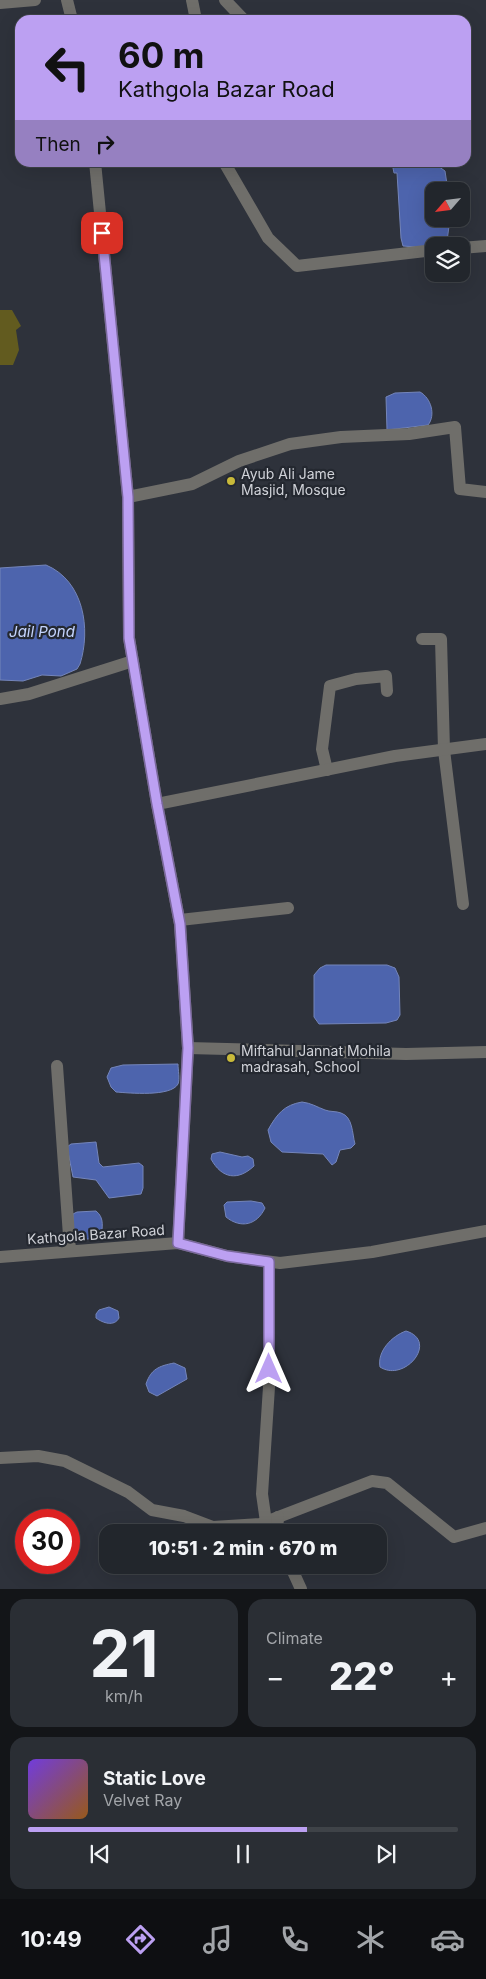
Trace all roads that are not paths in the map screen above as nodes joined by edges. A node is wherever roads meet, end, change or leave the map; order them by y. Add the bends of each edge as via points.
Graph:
1 (35, 0) edge
2 (67, 0) edge
3 (192, 0) edge
4 (225, 0) edge
5 (0, 3) edge
6 (71, 15) edge
7 (195, 15) edge
8 (239, 15) edge
9 (95, 167) edge
10 (227, 167) edge
11 (486, 246) edge
12 (470, 247) edge
13 (425, 251) edge
14 (486, 492) edge
15 (128, 497) junction
16 (422, 639) dead end
17 (133, 661) junction
18 (387, 691) dead end
19 (0, 699) edge
20 (486, 744) edge
21 (444, 750) junction
22 (327, 770) junction
23 (157, 804) junction
24 (463, 904) dead end
25 (288, 908) dead end
26 (180, 920) junction
27 (188, 1048) junction
28 (486, 1052) edge
29 (57, 1066) dead end
30 (486, 1231) edge
31 (178, 1243) junction
32 (70, 1250) junction
33 (0, 1257) edge
34 (269, 1262) junction
35 (0, 1458) edge
36 (278, 1517) junction
37 (266, 1522) junction
38 (278, 1524) edge
39 (486, 1528) edge
40 (294, 1574) edge
41 (301, 1589) edge

1 - 5 street
2 - 6 street
3 - 7 street
4 - 8 street
9 - 15 street
10 - 13 street via 268,238 297,266
11 - 12 street
14 - 15 street via 460,488 455,427 290,444 239,462 192,484
15 - 17 street via 129,638
16 - 21 street via 441,639
17 - 19 street via 29,694
17 - 23 street
18 - 22 street via 386,676 338,682 330,686 322,749
20 - 21 street
21 - 22 street
21 - 24 street
22 - 23 street
23 - 26 street
25 - 26 street
26 - 27 street
27 - 28 street via 406,1054
27 - 31 street
29 - 32 street
30 - 34 street, Kathgola Bazar Road via 372,1252
31 - 32 street, Kathgola Bazar Road
31 - 34 street, Kathgola Bazar Road via 227,1256
32 - 33 street, Kathgola Bazar Road
34 - 37 street via 269,1386 262,1494
35 - 37 street via 38,1456 65,1461 128,1492 152,1510 184,1516 213,1527
36 - 37 street
36 - 38 street
36 - 39 street via 372,1481 388,1483 454,1537
40 - 41 street

